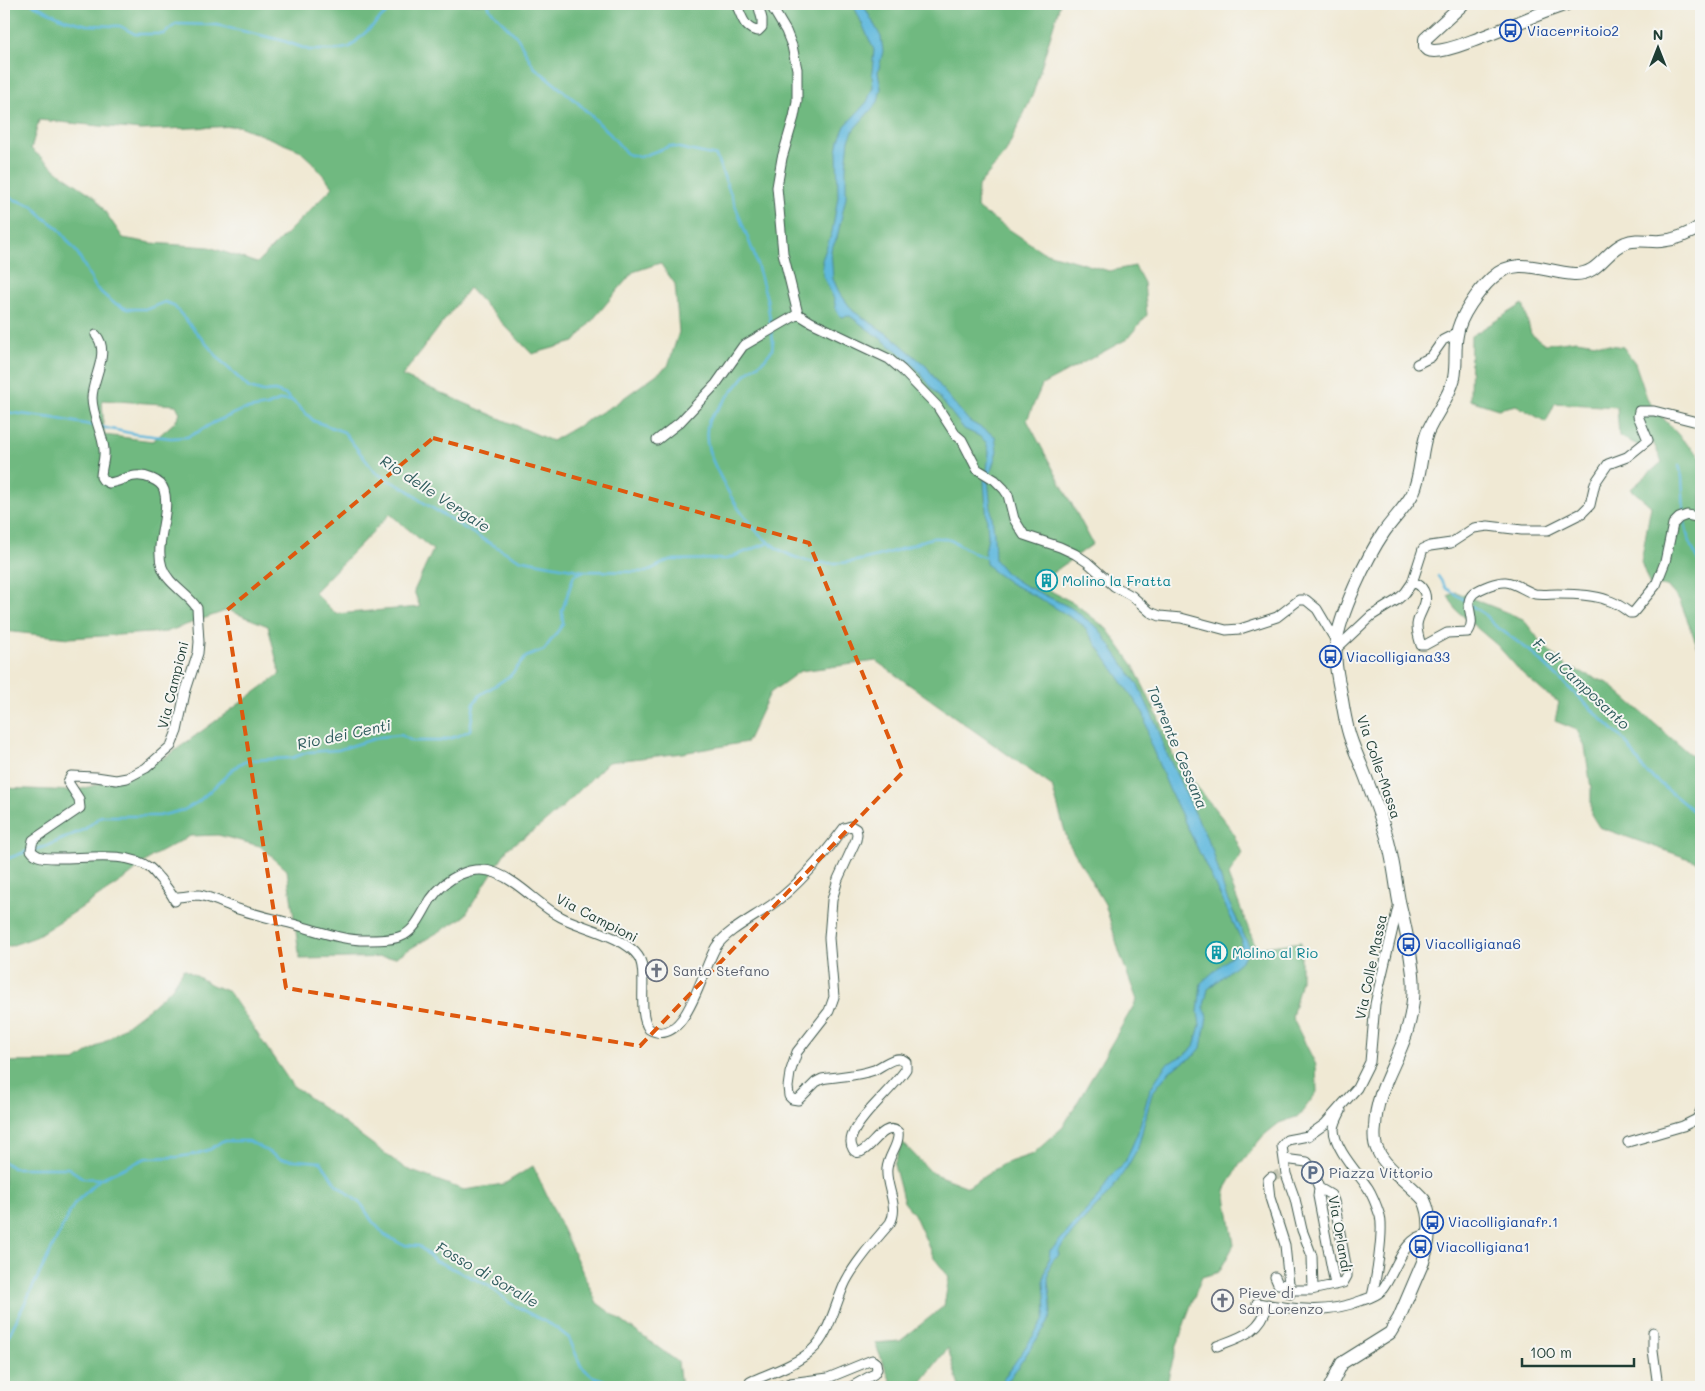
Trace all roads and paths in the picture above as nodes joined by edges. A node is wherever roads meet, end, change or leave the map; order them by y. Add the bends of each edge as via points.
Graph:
1 (736, 4) edge
2 (758, 4) edge
3 (770, 4) edge
4 (1463, 4) edge
5 (1567, 4) edge
6 (1701, 226) edge
7 (798, 314) junction
8 (1457, 333) junction
9 (96, 335) dead end
10 (1417, 364) dead end
11 (1701, 423) edge
12 (657, 440) dead end
13 (1701, 518) edge
14 (1412, 583) junction
15 (1336, 645) junction
16 (1400, 901) junction
17 (1344, 1102) junction
18 (1701, 1110) edge
19 (1628, 1142) dead end
20 (1284, 1159) junction
21 (1271, 1177) dead end
22 (1319, 1188) junction
23 (1428, 1234) junction
24 (1312, 1256) junction
25 (1330, 1256) junction
26 (1275, 1277) dead end
27 (1339, 1284) junction
28 (1313, 1289) junction
29 (1290, 1290) junction
30 (1372, 1296) junction
31 (1257, 1303) dead end
32 (1268, 1304) junction
33 (1653, 1332) dead end
34 (1217, 1346) dead end
35 (749, 1386) edge
36 (777, 1387) edge
37 (850, 1387) edge
38 (1330, 1387) edge
39 (1658, 1387) edge

1 - 2 street via 748,28 758,32 762,19
3 - 7 street via 786,31 797,70 797,100 777,187 782,253
4 - 5 street via 1426,39 1427,49 1438,51 1457,46
6 - 8 street, Via Colle-Massa via 1675,239 1623,243 1588,272 1568,273 1529,265 1509,267 1484,287 1462,318
7 - 12 street via 743,346 716,384 680,422
7 - 15 street via 889,359 902,370 937,406 962,440 977,470 995,480 1008,495 1014,518 1024,535 1069,551 1087,562 1153,614 1233,630 1277,617 1299,600 1306,600 1317,609
8 - 10 street via 1443,340 1431,357
8 - 15 street, Via Colle-Massa via 1454,381 1427,434 1418,481 1410,498 1376,544 1348,604
9 - 35 street, Via Campioni via 102,351 92,397 95,425 104,450 103,480 109,483 139,476 161,484 164,489 160,539 162,567 197,608 199,647 171,746 146,768 127,778 71,776 68,782 79,799 80,808 33,840 30,850 35,855 130,859 152,869 175,901 176,897 202,896 324,933 364,940 404,935 414,927 437,892 456,876 478,869 489,870 517,885 552,912 635,952 640,957 644,1020 649,1030 661,1034 678,1026 722,940 785,894 844,828 856,828 856,840 832,900 830,938 834,997 829,1011 797,1052 788,1092 792,1099 798,1100 822,1079 872,1070 897,1058 904,1059 906,1069 903,1074 856,1129 850,1143 851,1148 859,1152 889,1129 898,1132 899,1139 887,1169 894,1214 847,1279 818,1345 798,1360 754,1380
11 - 14 street via 1654,411 1639,411 1648,440 1627,457 1608,464 1595,483 1590,505 1582,513 1548,530 1488,526 1474,528 1451,543 1430,546 1423,549
13 - 14 street via 1686,515 1673,524 1656,585 1630,613 1605,599 1536,594 1500,583 1470,598 1468,606 1473,622 1468,632 1447,633 1421,645 1417,625 1424,608 1425,594 1421,586
14 - 15 street via 1397,600 1371,616
15 - 16 street, Via Colle-Massa via 1336,665 1347,728 1386,832
16 - 17 street, Via Colle Massa via 1374,1004 1370,1062 1357,1088
16 - 23 street, Via Colle-Massa via 1413,979 1412,1011 1378,1102 1375,1141 1382,1159 1428,1207
17 - 20 street, Via Colle Massa via 1320,1129 1304,1138 1285,1141 1282,1146
17 - 30 street via 1334,1129 1336,1138 1370,1191 1381,1218
18 - 19 street via 1697,1119 1683,1126
20 - 22 street via 1307,1162
20 - 24 street via 1284,1172
21 - 29 street via 1268,1180 1270,1198 1285,1245
22 - 25 street, Via Orlandi
22 - 27 street via 1334,1201 1338,1212 1347,1270 1347,1276
23 - 30 street via 1410,1244 1381,1291
23 - 38 street, Via Colle-Massa via 1423,1262 1396,1324 1384,1338 1342,1363
24 - 25 street
24 - 28 street
25 - 27 street, Via Orlandi
26 - 29 street via 1278,1284
27 - 28 street
28 - 29 street
30 - 32 street via 1326,1310
31 - 32 street
32 - 34 street via 1260,1324 1246,1335
33 - 39 street
36 - 37 street via 828,1378 868,1360 876,1363 878,1369 874,1374

